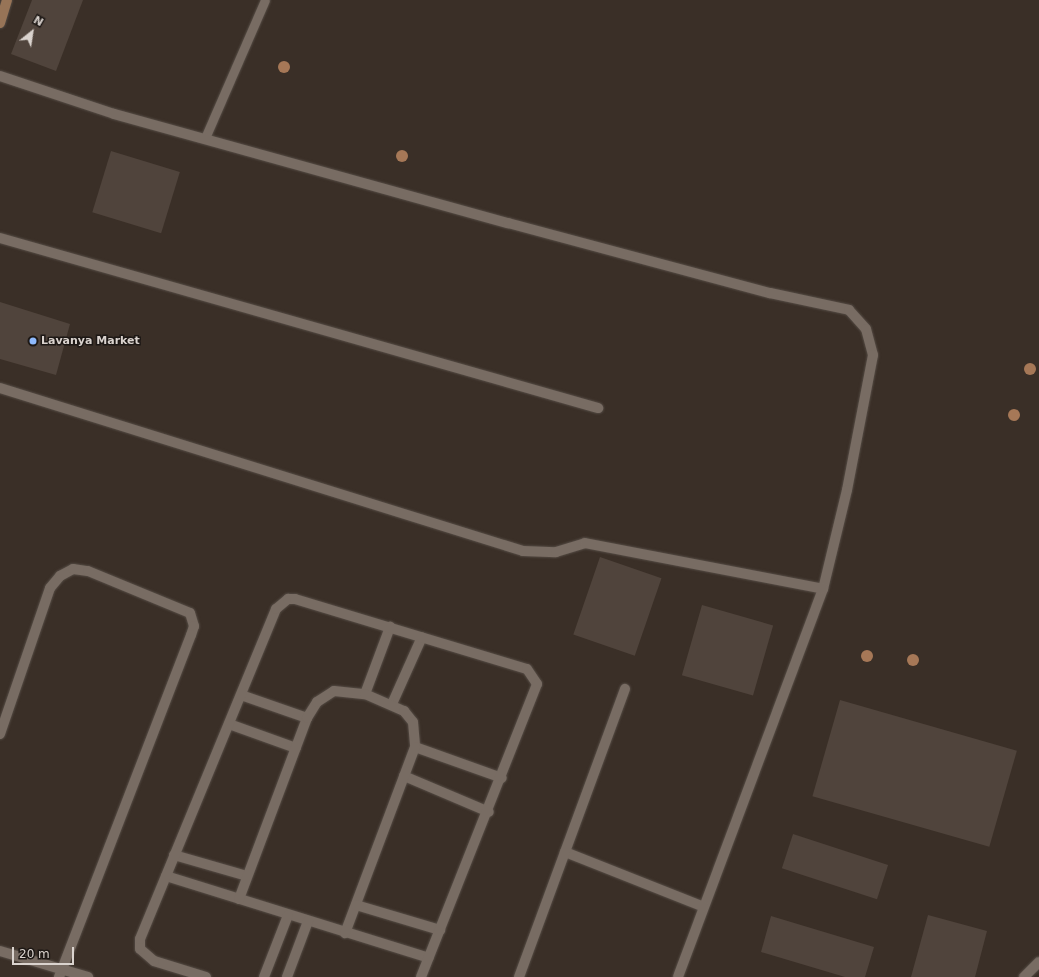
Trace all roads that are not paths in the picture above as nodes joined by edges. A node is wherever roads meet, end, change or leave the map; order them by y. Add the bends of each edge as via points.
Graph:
1 (7, 0) edge
2 (265, 0) edge
3 (0, 23) edge
4 (0, 76) edge
5 (205, 138) junction
6 (0, 238) edge
7 (0, 388) edge
8 (598, 408) dead end
9 (823, 589) junction
10 (390, 627) junction
11 (422, 637) junction
12 (625, 689) dead end
13 (365, 694) junction
14 (240, 695) junction
15 (392, 704) junction
16 (307, 718) junction
17 (229, 724) junction
18 (0, 734) edge
19 (415, 747) junction
20 (296, 748) junction
21 (404, 776) junction
22 (502, 778) junction
23 (489, 812) junction
24 (565, 852) junction
25 (174, 854) junction
26 (166, 876) junction
27 (248, 876) junction
28 (239, 899) junction
29 (356, 905) junction
30 (704, 906) junction
31 (288, 915) junction
32 (308, 921) junction
33 (440, 930) junction
34 (345, 933) junction
35 (0, 951) edge
36 (429, 958) junction
37 (1039, 962) edge
38 (60, 973) edge
39 (88, 977) edge
40 (206, 977) edge
41 (264, 977) edge
42 (287, 977) edge
43 (422, 977) edge
44 (519, 977) edge
45 (678, 977) edge
46 (1024, 977) edge

1 - 3 main road
2 - 5 lane
4 - 5 street via 114,114
5 - 9 street via 508,224 770,293 850,310 866,329 873,355 847,490
6 - 8 street
7 - 9 street via 523,551 556,552 585,543
9 - 30 street
10 - 11 street
10 - 13 street
10 - 14 street via 288,599 276,609
11 - 15 street
11 - 22 street via 527,669 534,676 536,695
12 - 24 street
13 - 15 street
13 - 16 street via 334,691 317,702
14 - 16 street
14 - 17 street
15 - 19 street via 413,722
16 - 20 street
17 - 20 street
17 - 25 street
18 - 38 street via 50,588 60,576 73,569 88,571 190,613 194,626 191,635
19 - 21 street
19 - 22 street
20 - 27 street
21 - 23 street
21 - 29 street
22 - 23 street
23 - 33 street
24 - 30 street
24 - 44 street
25 - 26 street
25 - 27 street
26 - 28 street
26 - 40 street via 140,939 140,949 154,961
27 - 28 street
28 - 31 street
29 - 33 street
29 - 34 street
30 - 45 street
31 - 32 street
31 - 41 street
32 - 34 street
32 - 42 street
33 - 36 street
34 - 36 street
35 - 38 street
36 - 43 street
37 - 46 street
38 - 39 street

